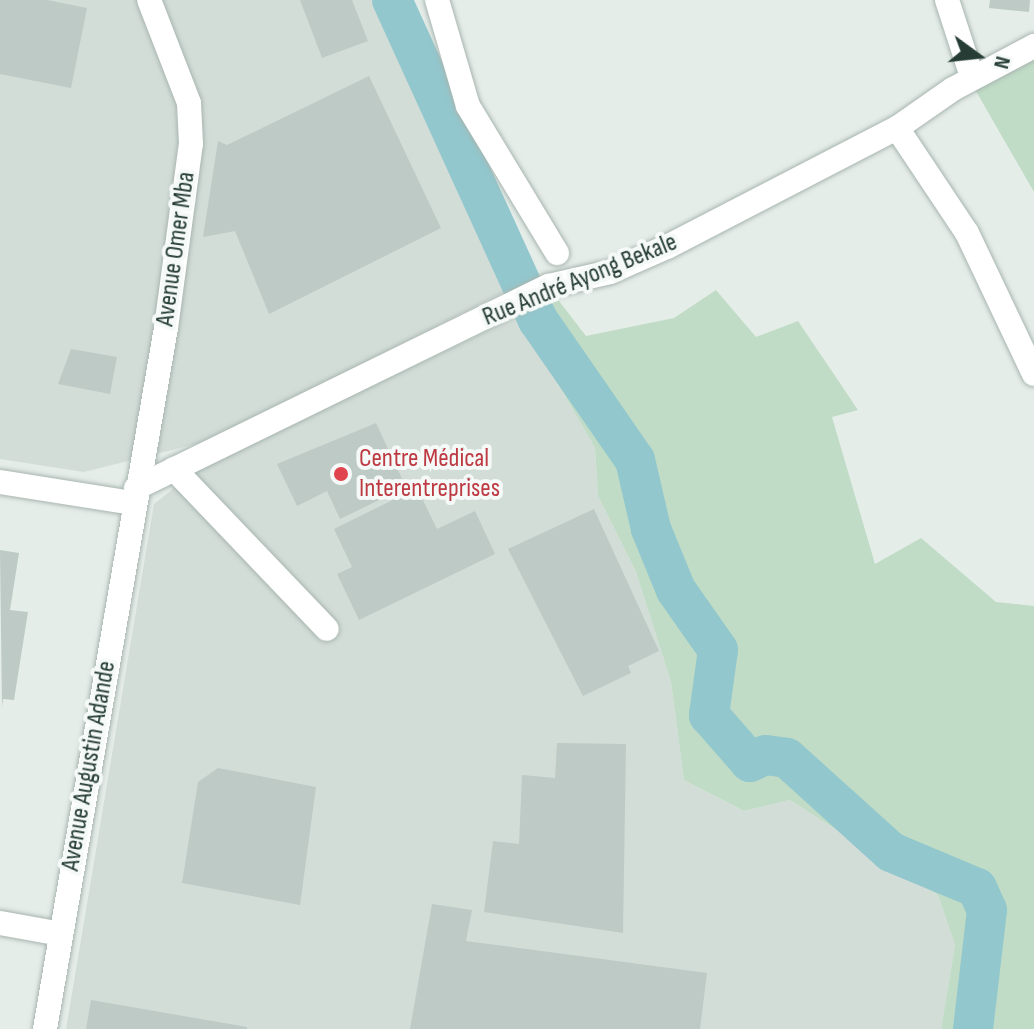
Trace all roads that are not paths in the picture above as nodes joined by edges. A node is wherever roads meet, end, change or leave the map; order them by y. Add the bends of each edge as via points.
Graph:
1 (149, 0) edge
2 (437, 0) edge
3 (947, 0) edge
4 (1034, 46) edge
5 (972, 77) junction
6 (897, 128) junction
7 (557, 253) dead end
8 (1034, 374) edge
9 (174, 469) junction
10 (0, 482) edge
11 (134, 496) junction
12 (327, 629) dead end
13 (0, 923) edge
14 (61, 934) junction
15 (45, 1029) edge

1 - 11 street, Avenue Omer Mba via 189,103 191,144 166,328
2 - 7 street via 468,106
3 - 5 street
4 - 5 street, Rue André Ayong Bekale
5 - 6 street, Rue André Ayong Bekale
6 - 8 street via 967,233
6 - 9 street, Rue André Ayong Bekale via 667,247 610,272 549,286
9 - 11 street, Rue André Ayong Bekale
9 - 12 street
10 - 11 street
11 - 14 street, Avenue Augustin Adande
13 - 14 street
14 - 15 street, Avenue Augustin Adande

